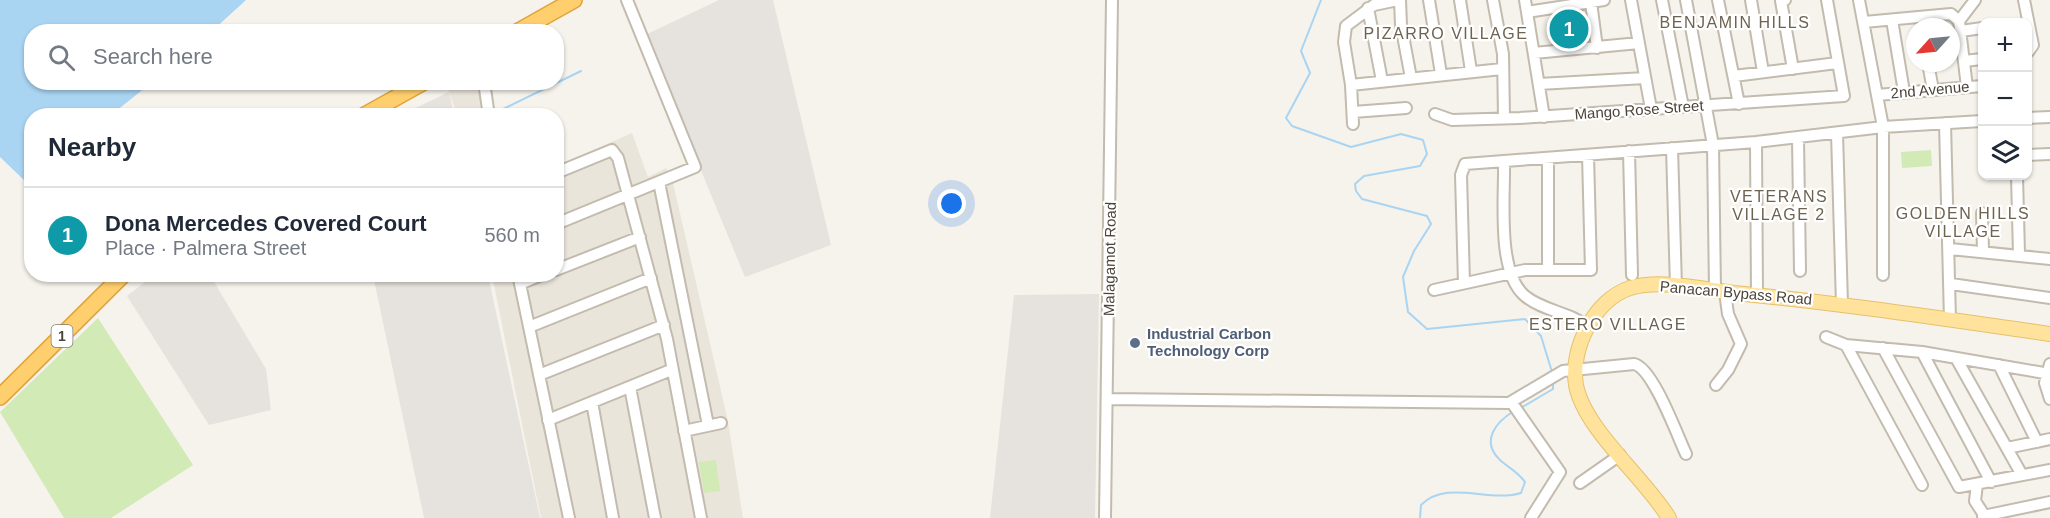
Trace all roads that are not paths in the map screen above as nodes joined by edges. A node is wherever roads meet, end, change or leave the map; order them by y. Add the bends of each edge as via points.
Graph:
1 (574, 0) edge
2 (627, 0) edge
3 (1112, 0) edge
4 (1399, 0) edge
5 (1429, 0) edge
6 (1460, 0) edge
7 (1493, 0) edge
8 (1525, 0) edge
9 (1604, 0) edge
10 (1631, 0) edge
11 (1662, 0) edge
12 (1686, 0) edge
13 (1718, 0) edge
14 (1751, 0) edge
15 (1783, 0) edge
16 (1827, 0) edge
17 (1859, 0) edge
18 (1975, 0) edge
19 (2024, 0) edge
20 (1591, 2) junction
21 (1561, 3) edge
22 (1368, 8) junction
23 (1527, 12) junction
24 (1936, 18) edge
25 (1954, 18) edge
26 (2024, 18) edge
27 (1892, 20) junction
28 (1906, 21) edge
29 (1864, 22) junction
30 (531, 24) edge
31 (1960, 26) junction
32 (1978, 28) edge
33 (1639, 44) junction
34 (1597, 48) junction
35 (1533, 53) junction
36 (1978, 60) edge
37 (1964, 61) junction
38 (1837, 63) junction
39 (1502, 69) junction
40 (1793, 69) junction
41 (1472, 71) junction
42 (1763, 72) junction
43 (1930, 72) edge
44 (1441, 74) junction
45 (1734, 76) junction
46 (1411, 78) junction
47 (1645, 78) junction
48 (1382, 81) junction
49 (1539, 84) junction
50 (1351, 85) junction
51 (1978, 86) edge
52 (1967, 87) junction
53 (410, 90) edge
54 (485, 90) edge
55 (1933, 90) junction
56 (1904, 92) junction
57 (1877, 95) junction
58 (1739, 104) junction
59 (1708, 106) junction
60 (1683, 107) junction
61 (377, 108) edge
62 (488, 108) edge
63 (1406, 108) dead end
64 (1651, 110) junction
65 (1353, 112) junction
66 (1435, 114) dead end
67 (1544, 117) junction
68 (2050, 117) edge
69 (1504, 118) junction
70 (2032, 118) edge
71 (1978, 121) edge
72 (1945, 123) junction
73 (1353, 124) dead end
74 (1883, 127) junction
75 (1837, 133) junction
76 (1798, 138) junction
77 (1756, 142) junction
78 (1713, 145) junction
79 (1672, 148) junction
80 (1629, 151) junction
81 (2050, 154) edge
82 (1588, 155) junction
83 (2032, 155) edge
84 (1548, 158) junction
85 (1504, 161) junction
86 (564, 169) edge
87 (2017, 180) edge
88 (659, 182) junction
89 (628, 193) junction
90 (1982, 213) dead end
91 (564, 221) edge
92 (640, 237) junction
93 (1950, 249) junction
94 (1983, 250) junction
95 (2019, 254) junction
96 (2050, 259) edge
97 (564, 267) edge
98 (1548, 269) junction
99 (1800, 271) dead end
100 (1511, 272) junction
101 (1632, 275) dead end
102 (1883, 275) dead end
103 (651, 278) junction
104 (116, 282) edge
105 (520, 282) edge
106 (1464, 284) junction
107 (1951, 284) junction
108 (1676, 286) junction
109 (1434, 290) dead end
110 (1720, 291) junction
111 (1757, 295) junction
112 (2050, 298) edge
113 (1842, 304) junction
114 (1950, 320) junction
115 (664, 325) junction
116 (529, 327) junction
117 (1588, 327) junction
118 (2050, 334) edge
119 (1826, 337) dead end
120 (1846, 345) junction
121 (1883, 348) junction
122 (1922, 352) junction
123 (1956, 358) junction
124 (2000, 364) junction
125 (1575, 368) junction
126 (671, 370) junction
127 (2049, 370) edge
128 (539, 375) junction
129 (1716, 386) dead end
130 (630, 387) junction
131 (0, 397) edge
132 (1107, 399) junction
133 (2050, 399) edge
134 (592, 402) junction
135 (1515, 408) junction
136 (548, 420) junction
137 (721, 423) dead end
138 (708, 425) junction
139 (684, 431) junction
140 (2050, 439) edge
141 (2037, 442) junction
142 (2007, 448) junction
143 (1686, 454) dead end
144 (1620, 455) junction
145 (2050, 470) edge
146 (2022, 475) junction
147 (1991, 482) junction
148 (1580, 483) dead end
149 (1977, 484) junction
150 (1922, 485) dead end
151 (2050, 502) edge
152 (1985, 517) edge
153 (569, 518) edge
154 (613, 518) edge
155 (655, 518) edge
156 (701, 518) edge
157 (1105, 518) edge
158 (1531, 518) edge
159 (1670, 518) edge

1 - 30 highway
2 - 88 street via 695,167
3 - 132 street, Malagamot Road
4 - 22 street
4 - 46 street
5 - 44 street
6 - 41 street
7 - 39 street
8 - 23 street
9 - 20 street
10 - 33 street
11 - 60 street
12 - 59 street
13 - 45 street
14 - 42 street
15 - 40 street
16 - 38 street
17 - 29 street
18 - 31 street
19 - 26 street
20 - 21 street
20 - 34 street
21 - 23 street
22 - 48 street
22 - 50 street via 1349,22 1345,33
23 - 35 street
24 - 25 street via 1951,14
27 - 28 street
27 - 29 street
27 - 56 street
29 - 57 street
31 - 32 street
31 - 37 street
33 - 34 street
33 - 47 street
34 - 35 street
35 - 49 street
36 - 37 street
37 - 52 street
38 - 40 street
38 - 58 street, Mango Rose Street via 1844,96
39 - 41 street
39 - 69 street
40 - 42 street
41 - 44 street
42 - 45 street
43 - 55 street
44 - 46 street
45 - 58 street
46 - 48 street
47 - 49 street
47 - 64 street
48 - 50 street
49 - 67 street
50 - 65 street
51 - 52 street, 2nd Avenue
52 - 55 street, 2nd Avenue
53 - 61 highway
54 - 62 street
55 - 56 street, 2nd Avenue
56 - 57 street, 2nd Avenue
57 - 74 street
58 - 59 street, Mango Rose Street
59 - 60 street, Mango Rose Street
59 - 78 street
60 - 64 street, Mango Rose Street
63 - 65 street
64 - 67 street, Mango Rose Street
65 - 73 street
66 - 69 street, Mango Rose Street via 1452,120
67 - 69 street, Mango Rose Street
68 - 70 street
71 - 72 street
72 - 74 street
72 - 93 street
74 - 75 street
74 - 102 street
75 - 76 street
75 - 113 street
76 - 77 street
76 - 99 street
77 - 78 street
77 - 111 street
78 - 79 street
78 - 110 street
79 - 80 street
79 - 108 street
80 - 82 street
80 - 101 street
81 - 83 street
82 - 84 street
82 - 98 street via 1591,270
84 - 85 street
84 - 98 street
85 - 100 street via 1506,255
85 - 106 street via 1468,163 1461,169
86 - 89 street via 612,150
87 - 95 street
88 - 89 street
88 - 138 street
89 - 91 street
89 - 92 street
90 - 94 street
92 - 97 street
92 - 103 street
93 - 94 street
93 - 107 street
94 - 95 street
95 - 96 street
98 - 100 street
100 - 106 street
100 - 117 street via 1525,296
103 - 115 street
103 - 116 street
104 - 131 highway, 1
105 - 116 street
106 - 109 street
107 - 112 street
107 - 114 street
108 - 110 main road, Panacan Bypass Road
108 - 117 main road, Panacan Bypass Road via 1620,292
110 - 111 main road, Panacan Bypass Road
110 - 129 street via 1741,344
111 - 113 main road, Panacan Bypass Road
113 - 114 main road, Panacan Bypass Road
114 - 118 main road, Panacan Bypass Road
115 - 126 street
115 - 128 street
116 - 128 street
117 - 125 main road, Panacan Bypass Road
119 - 120 street
120 - 121 street
120 - 150 street
121 - 122 street
121 - 149 street via 1959,487
122 - 123 street
122 - 147 street
123 - 124 street
123 - 142 street
124 - 127 street
124 - 141 street
125 - 135 street via 1552,376
125 - 143 street via 1628,364 1643,368
125 - 144 main road, Panacan Bypass Road via 1583,405
126 - 130 street
126 - 139 street
127 - 133 street via 2045,383
128 - 136 street
130 - 134 street
130 - 155 street
132 - 135 street
132 - 157 street, Malagamot Road
134 - 136 street
134 - 154 street
135 - 158 street via 1560,472
136 - 153 street
137 - 138 street
138 - 139 street
139 - 156 street
140 - 141 street
141 - 142 street
142 - 146 street
144 - 148 street
144 - 159 main road, Panacan Bypass Road
145 - 146 street
146 - 147 street
147 - 149 street
149 - 152 street via 1975,501
151 - 152 street

